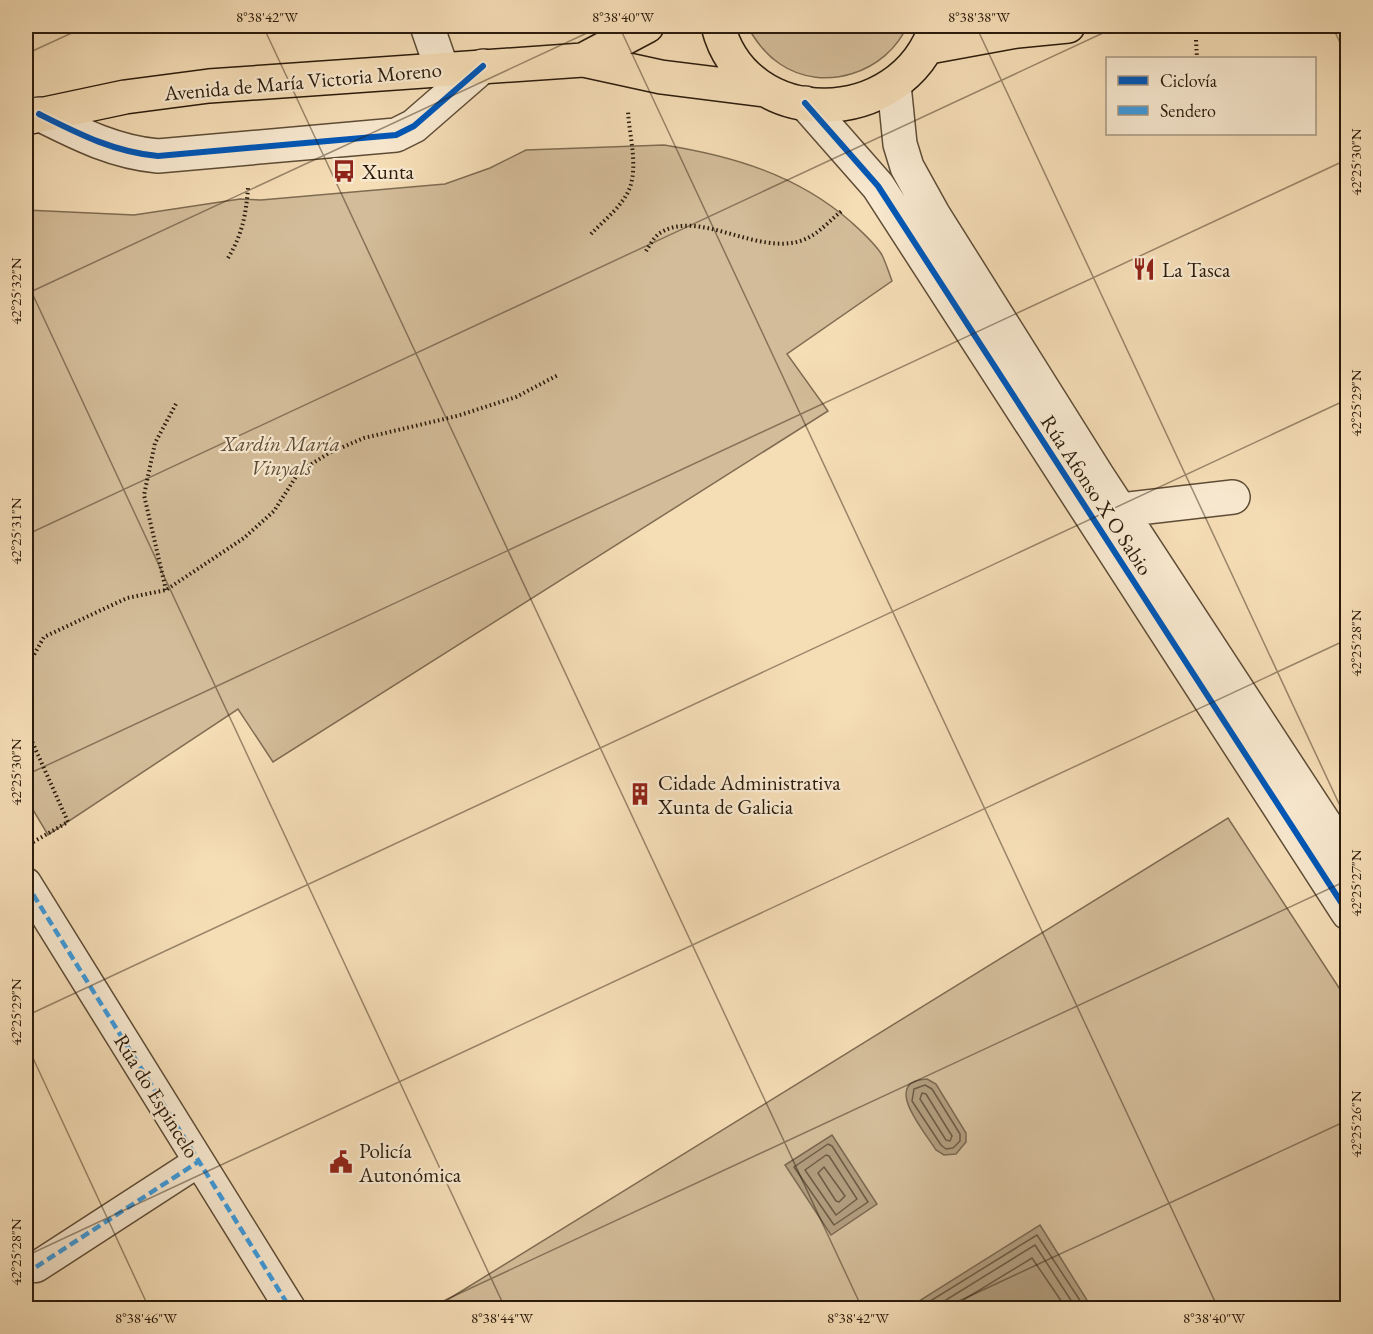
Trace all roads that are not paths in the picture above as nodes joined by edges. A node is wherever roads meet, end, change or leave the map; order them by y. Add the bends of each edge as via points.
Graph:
1 (427, 26) edge
2 (647, 26) edge
3 (718, 26) edge
4 (1068, 26) edge
5 (932, 36) edge
6 (583, 60) junction
7 (483, 66) junction
8 (442, 69) junction
9 (894, 85) junction
10 (764, 90) junction
11 (806, 103) junction
12 (32, 116) edge
13 (1233, 497) dead end
14 (1121, 510) junction
15 (1334, 846) edge
16 (29, 896) edge
17 (1347, 914) edge
18 (198, 1162) junction
19 (36, 1267) dead end
20 (290, 1308) edge

1 - 8 street
2 - 6 highway, Avenida de María Victoria Moreno
3 - 10 highway via 738,66
4 - 5 highway
5 - 9 highway, Avenida de María Victoria Moreno via 913,68
6 - 7 highway, Avenida de María Victoria Moreno
6 - 10 highway, Avenida de María Victoria Moreno via 661,76
7 - 8 highway, Avenida de María Victoria Moreno
7 - 12 street via 414,126 396,135 158,156 130,154 101,145
8 - 12 highway, Avenida de María Victoria Moreno via 209,86 125,97
9 - 11 highway, Avenida de María Victoria Moreno via 866,99 835,105
9 - 14 street, Rúa Afonso X O Sabio via 898,133 907,167
10 - 11 highway, Avenida de María Victoria Moreno
11 - 15 street, Rúa Afonso X O Sabio via 878,186
13 - 14 street
14 - 15 street, Rúa Afonso X O Sabio
15 - 17 street, Rúa Afonso X O Sabio
16 - 18 street, Rúa do Espincelo
18 - 19 street
18 - 20 street, Rúa do Espincelo

